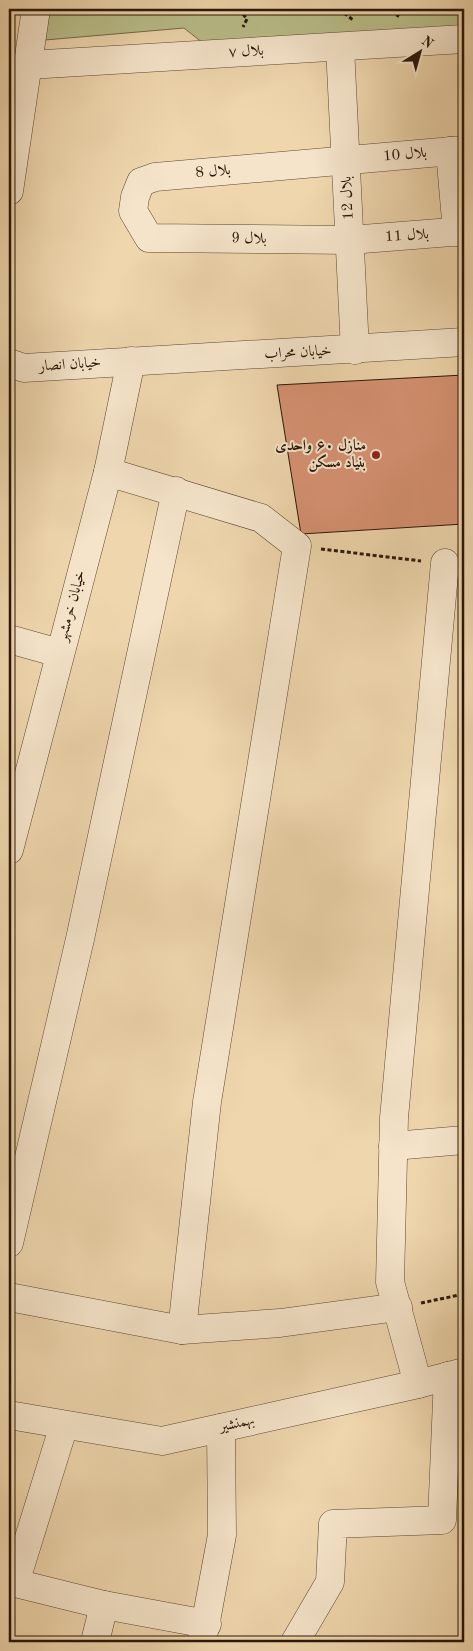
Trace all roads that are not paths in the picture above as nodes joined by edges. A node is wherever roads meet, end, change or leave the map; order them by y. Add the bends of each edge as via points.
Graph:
1 (36, 9) edge
2 (464, 39) edge
3 (340, 47) junction
4 (28, 65) junction
5 (457, 151) edge
6 (346, 160) junction
7 (9, 191) edge
8 (461, 232) edge
9 (149, 238) joint
10 (350, 240) junction
11 (464, 342) edge
12 (355, 350) junction
13 (131, 361) junction
14 (9, 363) edge
15 (108, 472) junction
16 (176, 491) junction
17 (445, 564) road end
18 (9, 639) edge
19 (59, 653) junction
20 (9, 850) edge
21 (464, 1140) edge
22 (393, 1146) junction
23 (9, 1243) edge
24 (9, 1297) edge
25 (398, 1307) junction
26 (182, 1330) junction
27 (456, 1374) edge
28 (418, 1384) junction
29 (9, 1415) edge
30 (64, 1425) junction
31 (221, 1428) junction
32 (104, 1605) junction
33 (204, 1633) edge
34 (95, 1642) edge
35 (295, 1642) edge

1 - 4 street
2 - 3 street, بلال ۷
3 - 4 street, بلال ۷
3 - 6 street, بلال 12
4 - 7 street
5 - 6 street, بلال 10
5 - 8 street
6 - 9 street, بلال 8 via 155,177 142,182 135,196 133,211
6 - 10 street, بلال 12
8 - 10 street, بلال 11
9 - 10 street, بلال 9
10 - 12 street, بلال 12
11 - 12 street, خیابان محراب
12 - 13 street, خیابان محراب
13 - 14 street, خیابان انصار via 24,368
13 - 15 street, خیابان خرمشهر
15 - 16 street
15 - 19 street, خیابان خرمشهر
16 - 23 street via 80,939
16 - 26 street via 260,518 297,546 207,1102
17 - 22 street
18 - 19 street
19 - 20 street, خیابان خرمشهر
21 - 22 street
22 - 25 street via 390,1282
24 - 26 street
25 - 26 street via 280,1323
25 - 28 street
27 - 28 street, بهمنشیر
27 - 35 street via 442,1520 334,1524 330,1582
28 - 31 street, بهمنشیر
29 - 30 street, بهمنشیر
30 - 31 street, بهمنشیر via 162,1441
30 - 32 street via 14,1583
31 - 33 street via 222,1535
32 - 33 street
32 - 34 street

